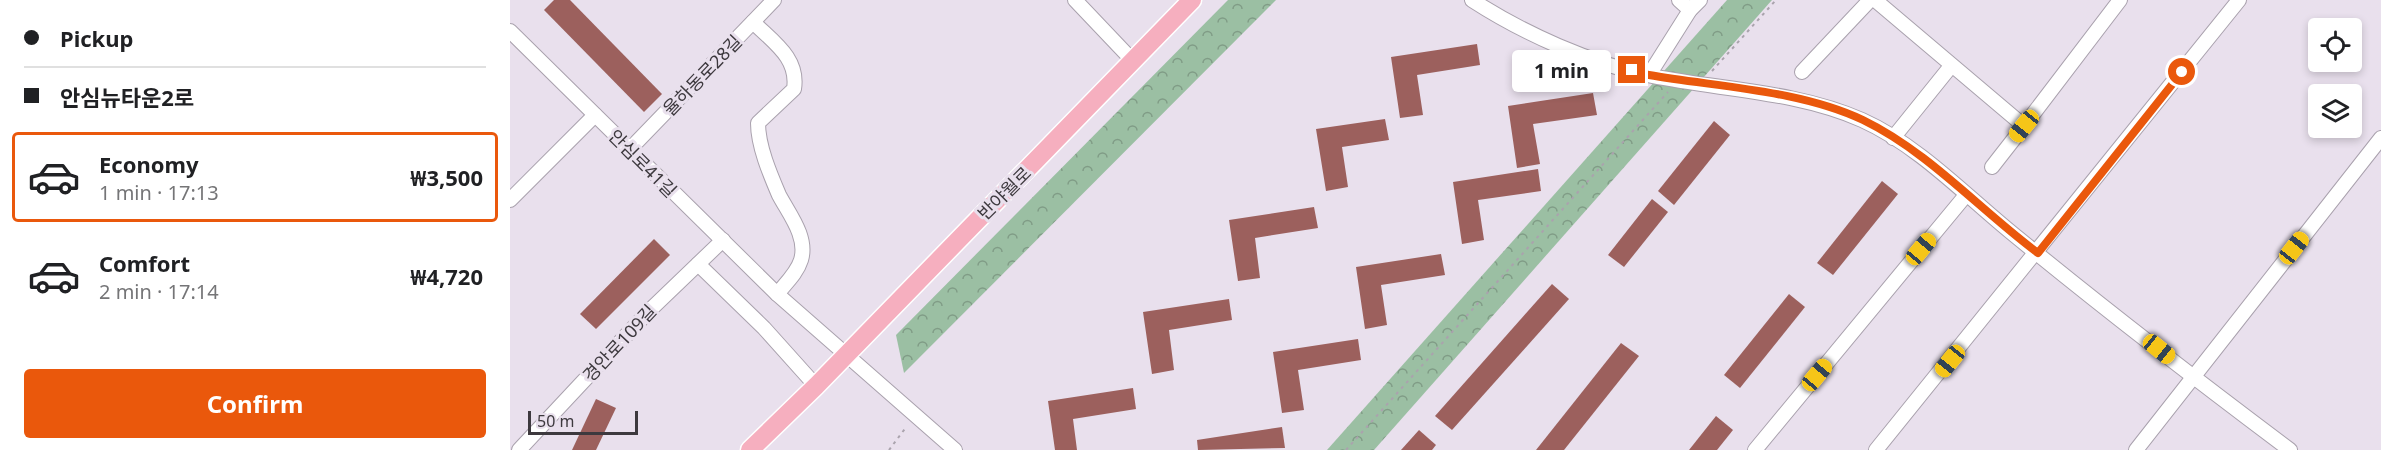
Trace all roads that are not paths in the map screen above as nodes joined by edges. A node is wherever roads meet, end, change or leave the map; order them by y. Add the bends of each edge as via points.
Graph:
1 (774, 0) edge
2 (1075, 0) edge
3 (1192, 0) edge
4 (1472, 0) edge
5 (1679, 0) edge
6 (1873, 0) edge
7 (2239, 0) edge
8 (2118, 1) edge
9 (1695, 5) edge
10 (753, 22) junction
11 (510, 31) edge
12 (1133, 61) junction
13 (1951, 66) junction
14 (1802, 72) dead end
15 (1649, 75) junction
16 (595, 115) junction
17 (2024, 126) junction
18 (1893, 138) junction
19 (2381, 138) edge
20 (630, 149) junction
21 (1992, 167) dead end
22 (1966, 195) junction
23 (510, 200) edge
24 (723, 240) junction
25 (2038, 253) junction
26 (698, 264) junction
27 (777, 294) junction
28 (846, 353) junction
29 (2193, 377) junction
30 (816, 386) junction
31 (2281, 448) edge
32 (519, 450) edge
33 (750, 450) edge
34 (955, 450) edge
35 (1755, 450) edge
36 (1876, 450) edge
37 (2136, 450) edge

1 - 10 street, 율하동로28길
2 - 12 street
3 - 12 main road, 반야월로
4 - 15 street via 1503,20 1560,46
5 - 9 street
6 - 13 street
6 - 14 street
7 - 25 street
8 - 17 street
9 - 15 street
10 - 20 street, 율하동로28길
10 - 27 street via 785,54 795,70 794,88 758,123 758,134 778,193 802,243 797,269
11 - 16 street, 안심로41길
12 - 28 main road, 반야월로
13 - 17 street
13 - 18 street
15 - 18 street via 1805,100 1863,120
16 - 20 street, 안심로41길
16 - 23 street
17 - 21 street
18 - 22 street
19 - 29 street
20 - 24 street, 안심로41길
22 - 25 street
22 - 35 street
24 - 26 street, 경안로109길
24 - 27 street, 안심로41길
25 - 29 street
25 - 36 street
26 - 30 street
26 - 32 street, 경안로109길 via 649,310
27 - 28 street, 안심로41길
28 - 30 main road, 반야월로
28 - 34 street, 안심로41길
29 - 31 street
29 - 37 street
30 - 33 main road, 반야월로

